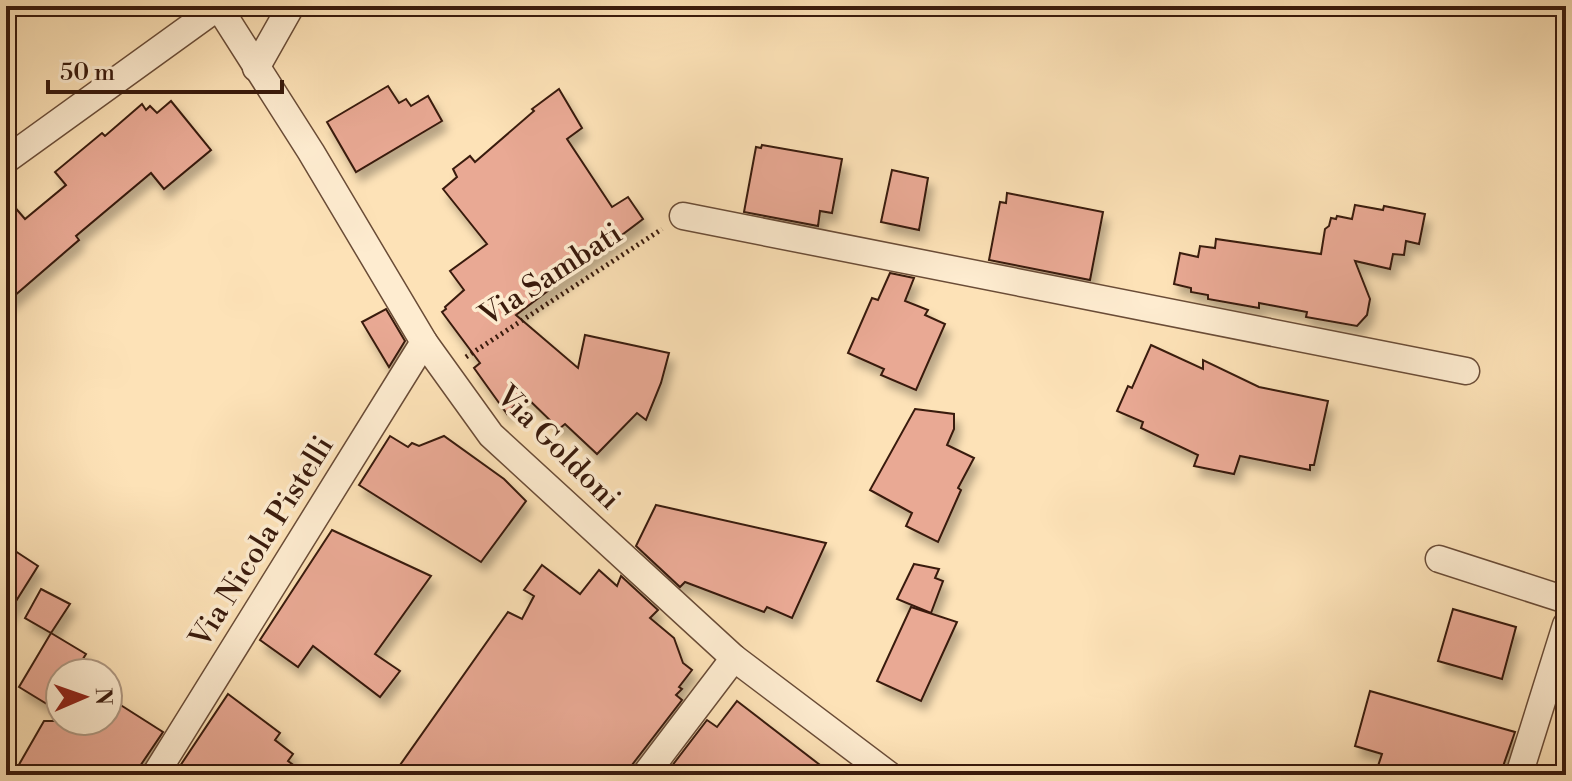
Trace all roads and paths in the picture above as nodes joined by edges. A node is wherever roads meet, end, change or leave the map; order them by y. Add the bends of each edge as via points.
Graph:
1 (218, 6) edge
2 (291, 6) edge
3 (256, 68) junction
4 (6, 160) edge
5 (683, 216) joint
6 (424, 342) junction
7 (444, 371) junction
8 (1466, 371) dead end
9 (1439, 559) dead end
10 (1566, 600) edge
11 (1566, 625) edge
12 (734, 658) junction
13 (155, 775) edge
14 (645, 775) edge
15 (889, 775) edge
16 (1519, 775) edge

1 - 3 street, Via Goldoni
1 - 4 street
2 - 3 street
3 - 6 street, Via Goldoni
5 - 7 path, Via Sambati
5 - 8 street
6 - 7 street, Via Goldoni
6 - 13 street, Via Nicola Pistelli
7 - 12 street, Via Goldoni via 491,435
9 - 10 street
11 - 16 street
12 - 14 street
12 - 15 street, Via Goldoni

